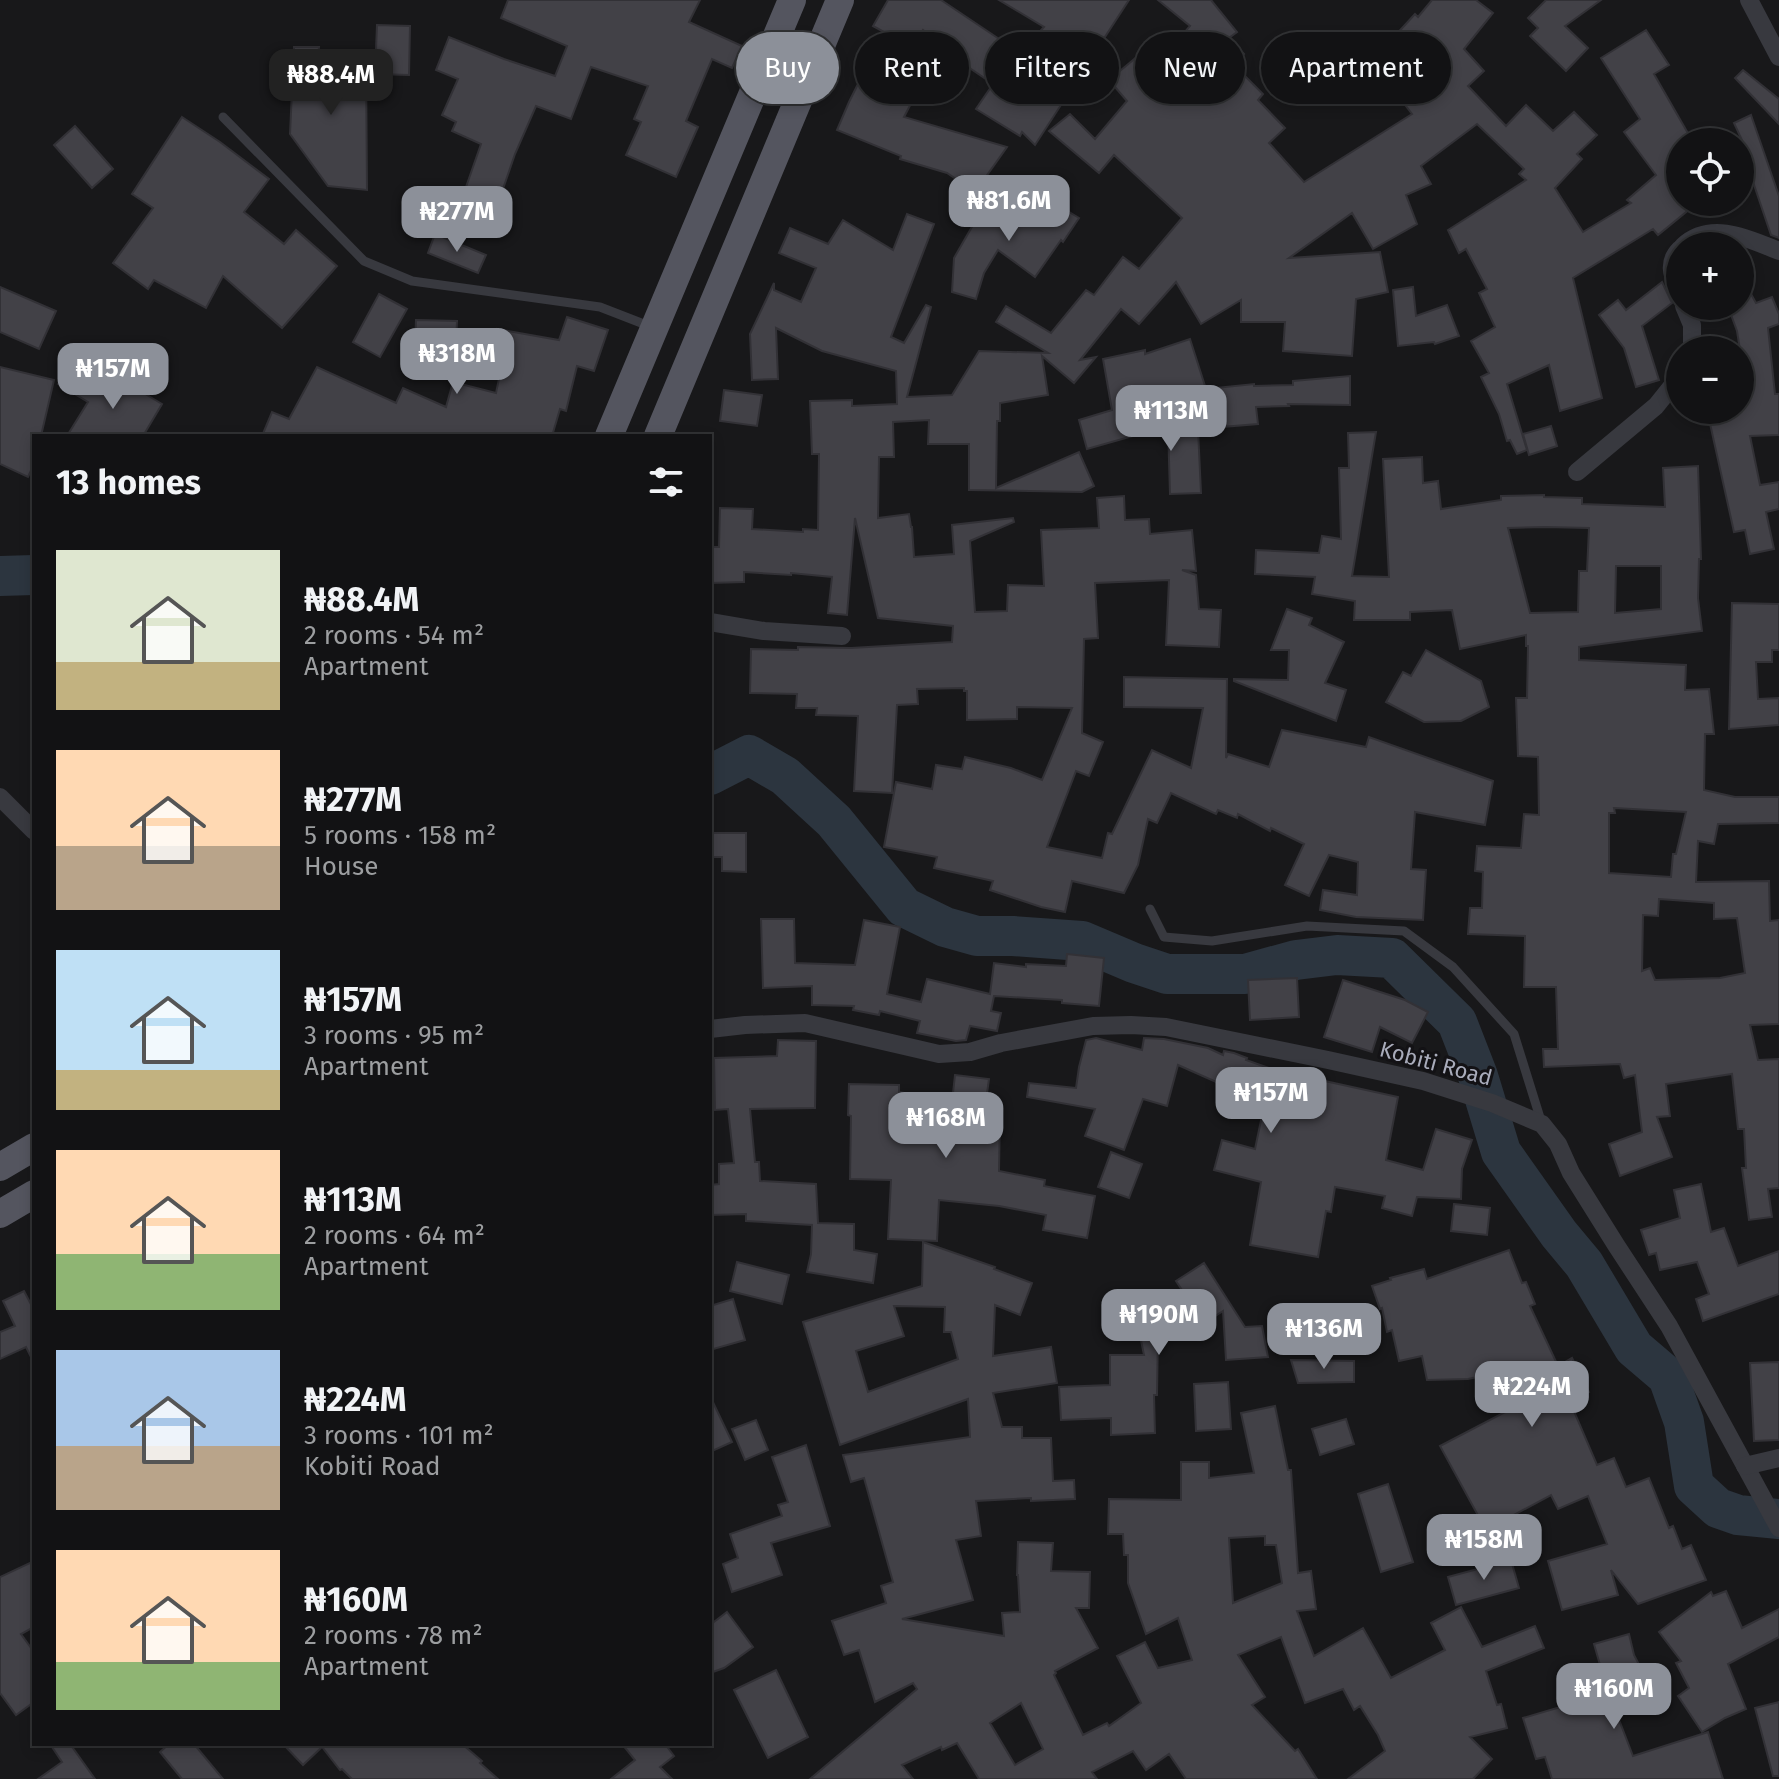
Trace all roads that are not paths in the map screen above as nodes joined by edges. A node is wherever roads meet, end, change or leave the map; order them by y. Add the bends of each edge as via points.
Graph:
1 (792, 0) edge
2 (840, 0) edge
3 (1749, 0) edge
4 (1779, 57) edge
5 (223, 117) dead end
6 (1754, 241) edge
7 (1779, 251) edge
8 (655, 328) junction
9 (1666, 394) edge
10 (610, 434) edge
11 (659, 434) edge
12 (1577, 472) dead end
13 (712, 622) edge
14 (842, 636) dead end
15 (0, 797) edge
16 (32, 829) edge
17 (1150, 909) dead end
18 (712, 1029) edge
19 (1542, 1124) junction
20 (32, 1148) edge
21 (0, 1167) edge
22 (32, 1195) edge
23 (0, 1214) edge
24 (1779, 1458) edge
25 (1745, 1466) junction
26 (1777, 1525) edge

1 - 8 main road
2 - 11 main road
3 - 4 street
5 - 8 lane via 364,261 412,281 600,307
6 - 7 street
8 - 10 main road
9 - 12 street
13 - 14 street
15 - 16 street
17 - 19 lane via 1164,937 1212,941 1307,926 1404,931 1453,967 1514,1034
18 - 19 street, Kobiti Road via 805,1023 939,1054 1093,1026 1166,1027 1423,1081
19 - 25 street via 1669,1326
20 - 21 main road
22 - 23 main road
24 - 25 street
25 - 26 street

